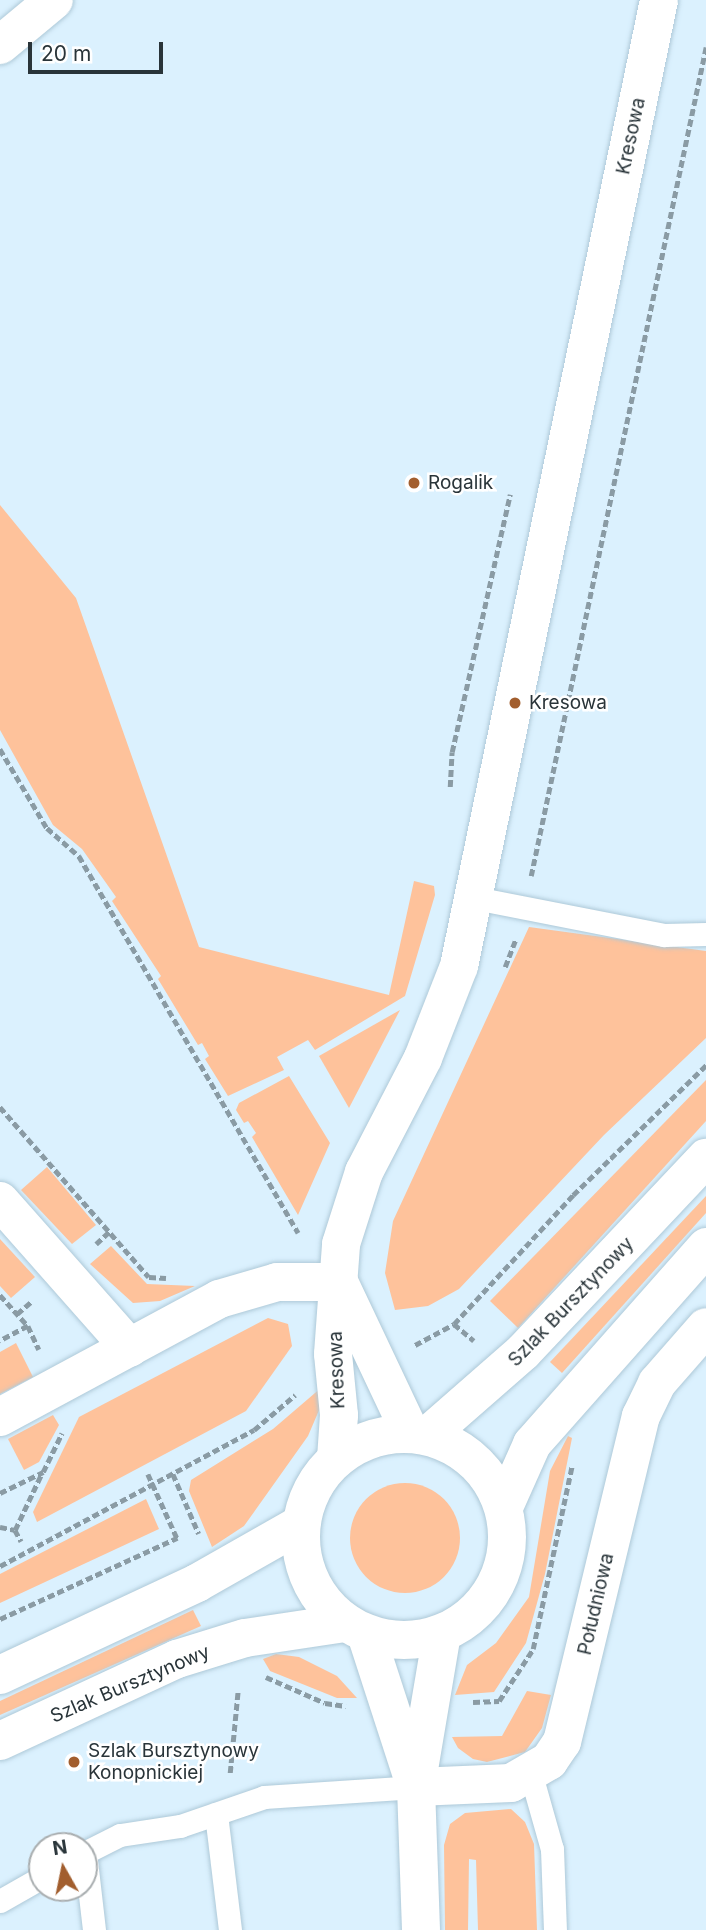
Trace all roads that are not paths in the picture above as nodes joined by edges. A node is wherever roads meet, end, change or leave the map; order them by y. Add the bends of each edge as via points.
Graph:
1 (54, 0) edge
2 (659, 0) edge
3 (0, 45) edge
4 (475, 898) junction
5 (706, 934) edge
6 (706, 1158) edge
7 (0, 1201) edge
8 (706, 1247) edge
9 (339, 1282) junction
10 (706, 1327) edge
11 (130, 1348) junction
12 (0, 1418) edge
13 (419, 1435) junction
14 (336, 1459) junction
15 (504, 1507) junction
16 (301, 1524) junction
17 (356, 1628) junction
18 (442, 1634) junction
19 (0, 1675) edge
20 (0, 1741) edge
21 (531, 1775) junction
22 (416, 1787) junction
23 (216, 1814) junction
24 (98, 1845) edge
25 (28, 1885) edge
26 (0, 1901) edge
27 (90, 1902) edge
28 (94, 1930) edge
29 (230, 1930) edge
30 (421, 1930) edge
31 (555, 1930) edge

1 - 3 street
2 - 4 street, Kresowa
4 - 5 lane via 664,935
4 - 9 street, Kresowa via 443,1012 348,1213
6 - 13 street, Szlak Bursztynowy via 541,1335
7 - 11 street
8 - 15 street via 548,1423 516,1474
9 - 11 street via 277,1282 248,1288
9 - 13 street, Kresowa
9 - 14 street, Kresowa via 333,1354 339,1415
10 - 21 street, Południowa via 657,1383 641,1416 569,1721 549,1761
11 - 12 street
13 - 14 street via 357,1444
13 - 15 street via 453,1446 475,1462
14 - 16 street via 319,1478
15 - 18 street via 508,1540 503,1569 489,1596 468,1619
16 - 17 street via 301,1552 309,1579 323,1602
16 - 19 street via 197,1583
17 - 18 street via 417,1640
17 - 20 street, Szlak Bursztynowy via 245,1638 189,1655
17 - 22 street
18 - 22 street
21 - 22 street via 486,1786
21 - 31 lane via 552,1849
22 - 23 lane via 264,1797
22 - 30 street
23 - 24 lane via 180,1826 120,1835
23 - 29 lane
25 - 26 lane
27 - 28 lane

